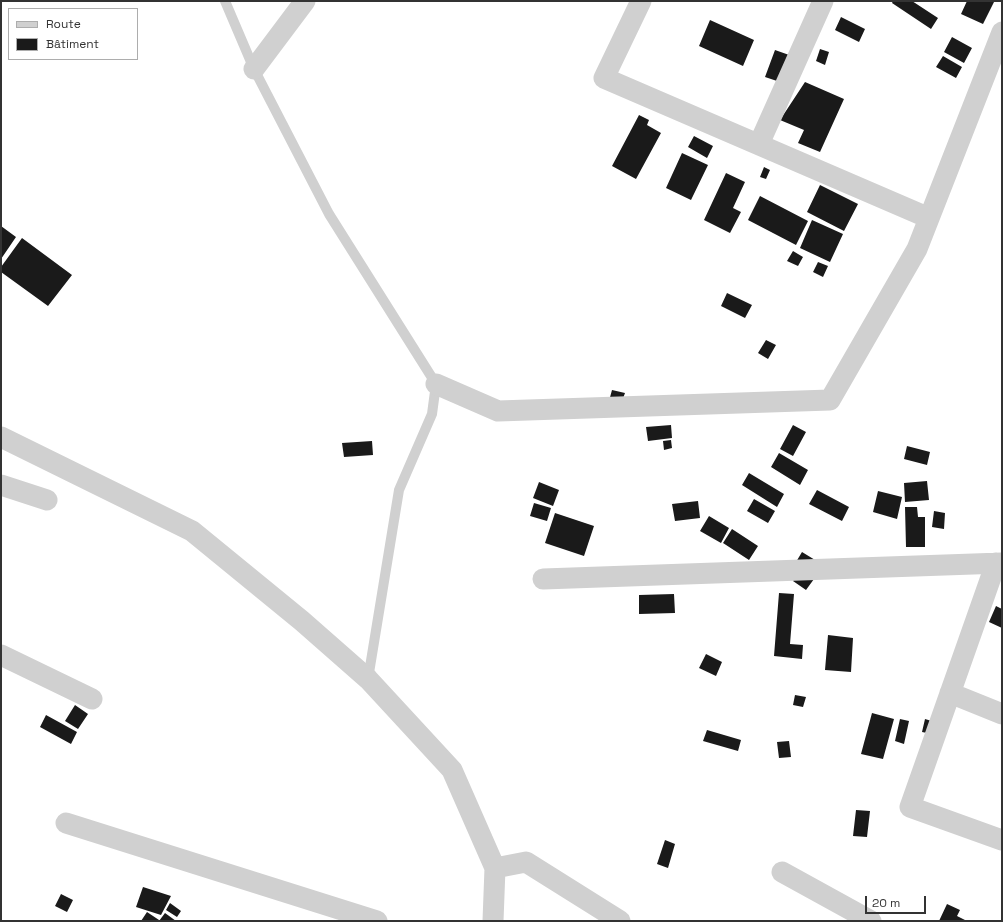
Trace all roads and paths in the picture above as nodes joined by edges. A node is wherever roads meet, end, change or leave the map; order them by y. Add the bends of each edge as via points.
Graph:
1 (225, 1) edge
2 (305, 1) edge
3 (640, 1) edge
4 (823, 1) edge
5 (1002, 32) edge
6 (254, 69) junction
7 (759, 144) junction
8 (929, 218) junction
9 (436, 384) junction
10 (1, 437) edge
11 (1, 485) edge
12 (47, 500) dead end
13 (999, 563) edge
14 (543, 579) dead end
15 (1, 654) edge
16 (368, 679) junction
17 (950, 693) junction
18 (92, 699) dead end
19 (1002, 714) edge
20 (66, 823) dead end
21 (1002, 840) edge
22 (495, 868) junction
23 (782, 872) dead end
24 (376, 921) edge
25 (493, 921) edge
26 (620, 921) edge
27 (871, 921) edge

1 - 6 lane
2 - 6 street
3 - 7 street via 604,78
4 - 7 street
5 - 8 street
6 - 9 lane via 329,214
7 - 8 street
8 - 9 street via 917,249 830,400 498,411
9 - 16 lane via 432,414 399,490
10 - 16 street via 192,531
11 - 12 street
13 - 14 street
13 - 17 street
15 - 18 street
16 - 22 street via 452,770
17 - 19 street
17 - 21 street via 910,807
20 - 24 street
22 - 25 street
22 - 26 street via 526,862
23 - 27 street

